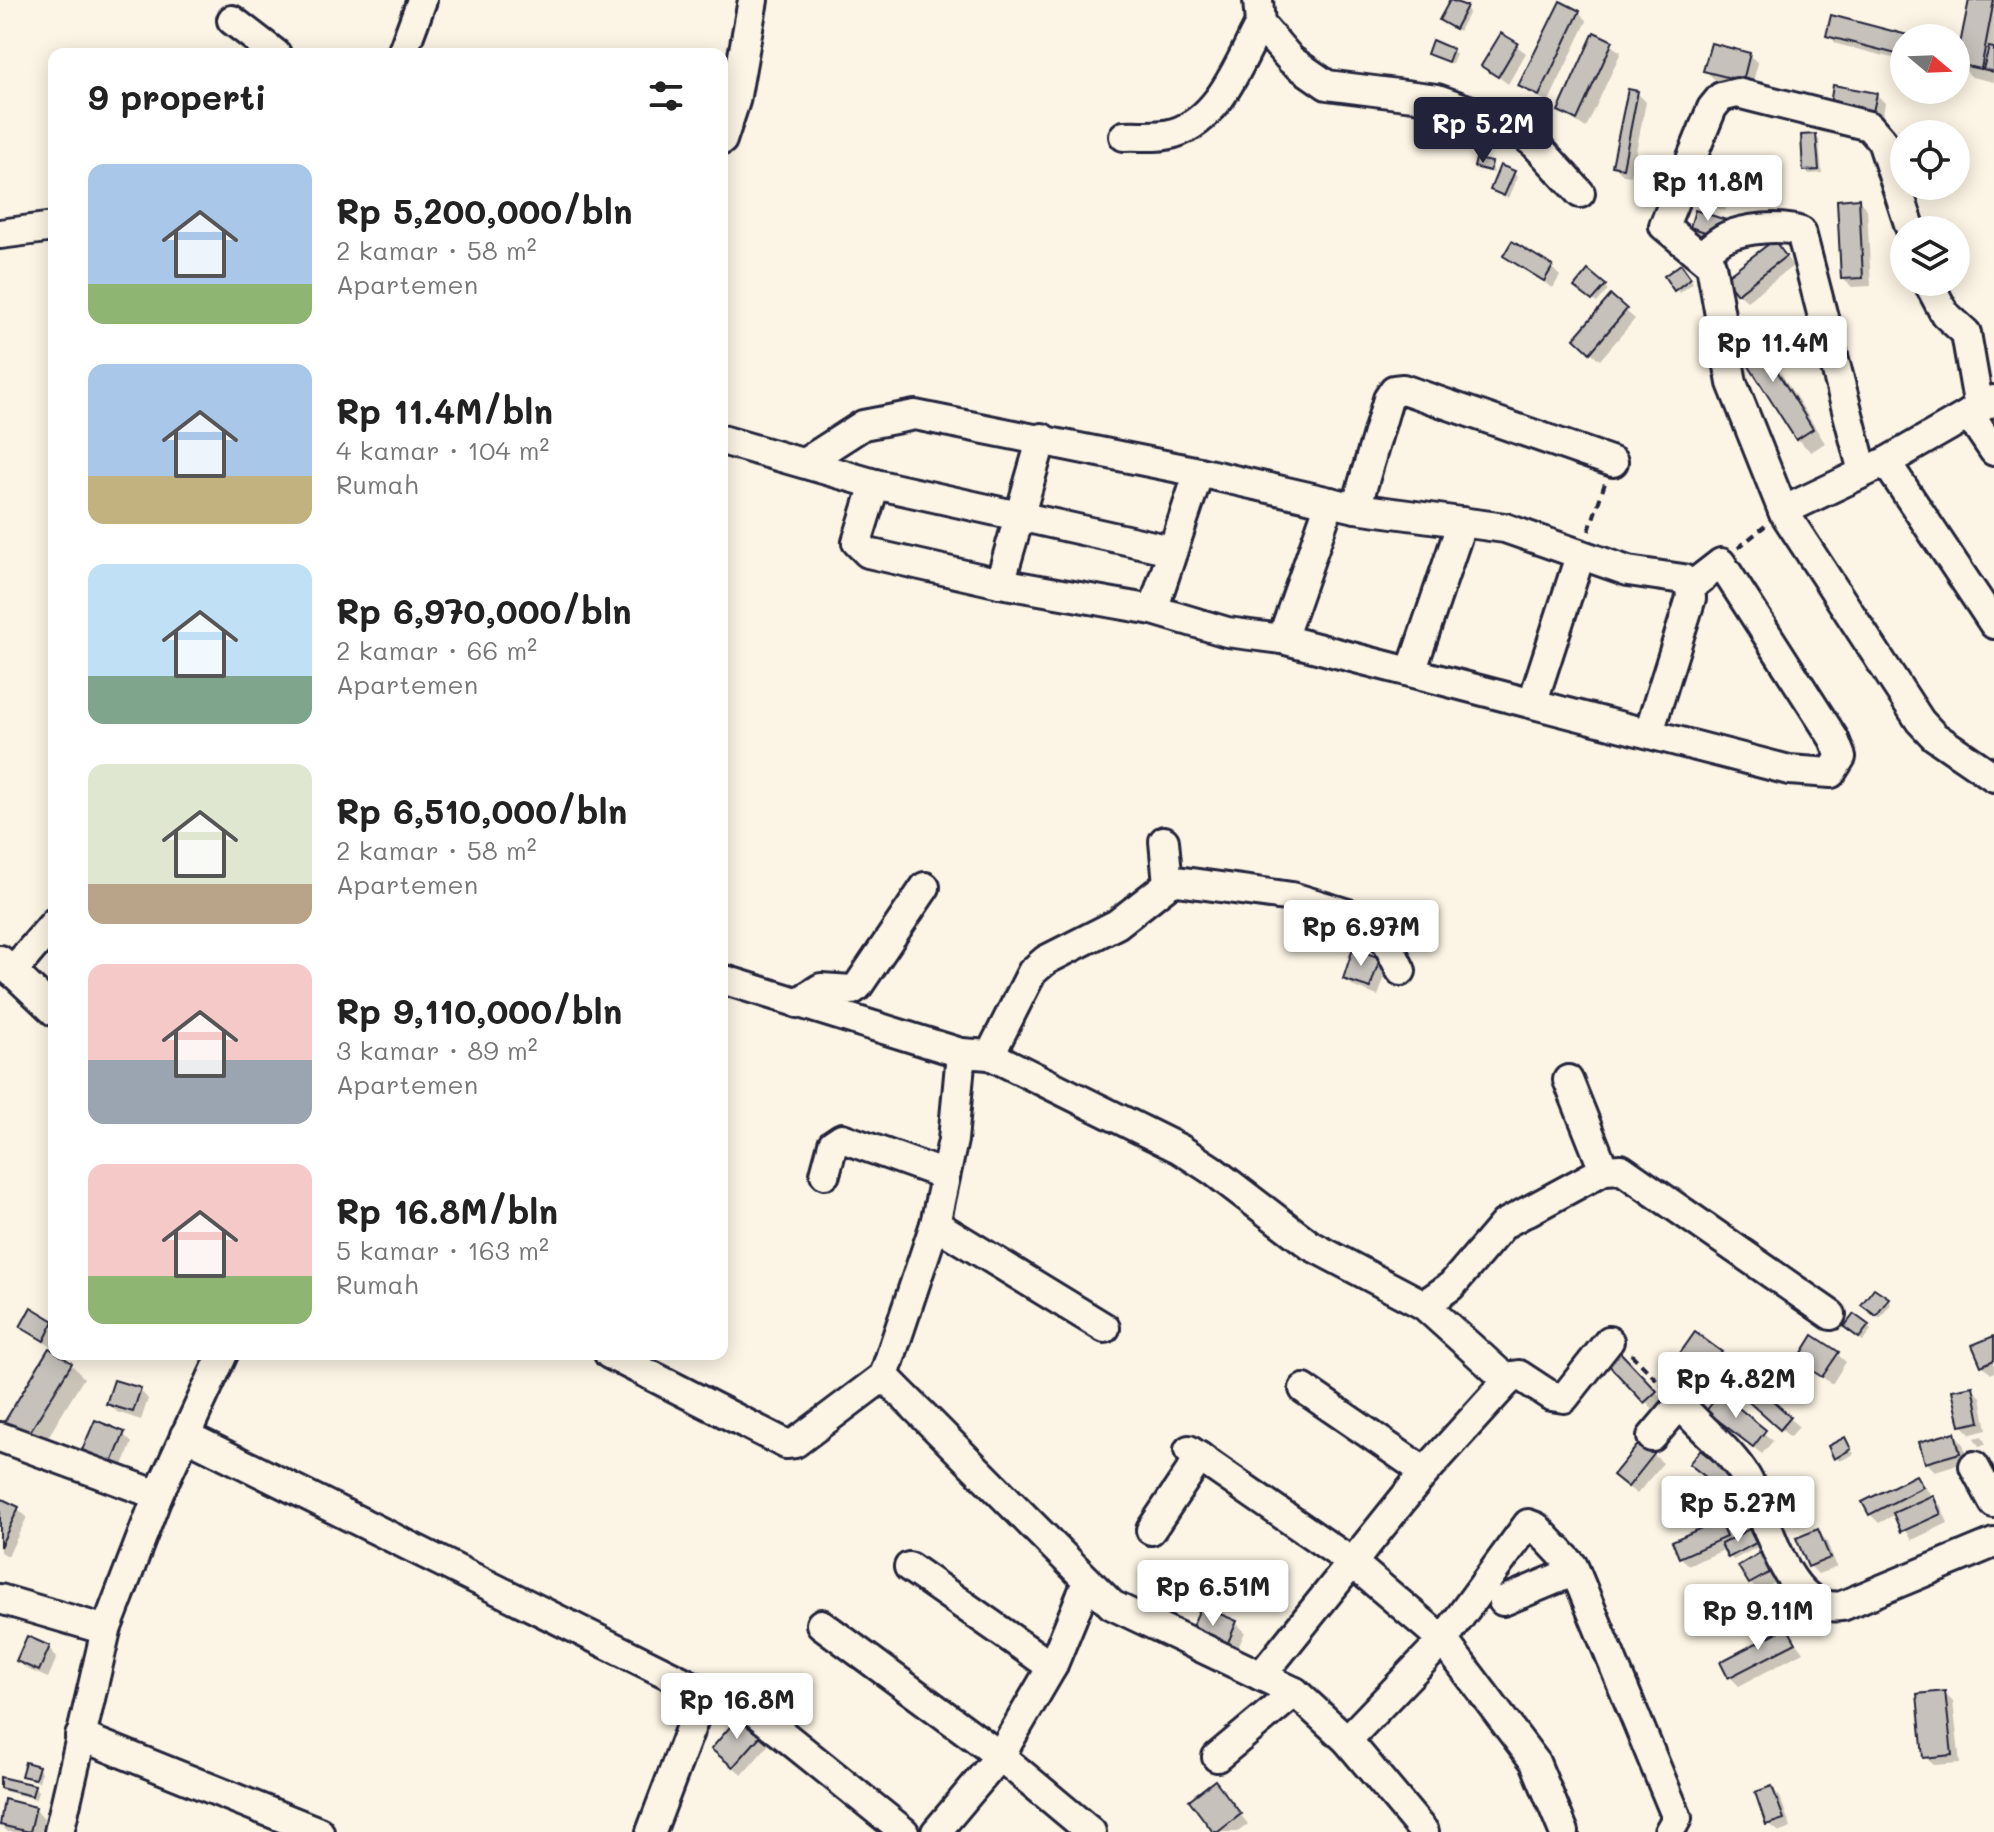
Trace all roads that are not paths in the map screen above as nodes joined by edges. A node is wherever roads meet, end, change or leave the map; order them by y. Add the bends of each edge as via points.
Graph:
1 (422, 0) edge
2 (753, 0) edge
3 (1259, 12) edge
4 (232, 20) dead end
5 (268, 48) edge
6 (404, 48) edge
7 (728, 122) edge
8 (1124, 136) dead end
9 (1580, 193) dead end
10 (1906, 216) edge
11 (48, 228) edge
12 (0, 234) edge
13 (1701, 256) junction
14 (1935, 296) edge
15 (1981, 407) edge
16 (1042, 438) junction
17 (728, 442) edge
18 (1994, 451) edge
19 (1613, 462) road end
20 (804, 463) junction
21 (1874, 467) junction
22 (1199, 472) junction
23 (875, 484) junction
24 (1343, 505) junction
25 (1783, 511) junction
26 (1020, 516) junction
27 (1462, 522) junction
28 (1171, 550) junction
29 (1580, 556) junction
30 (1000, 583) junction
31 (1690, 587) junction
32 (1153, 610) junction
33 (1994, 624) edge
34 (1282, 639) junction
35 (1411, 672) junction
36 (1533, 701) junction
37 (1649, 732) junction
38 (1994, 777) edge
39 (1164, 841) dead end
40 (1168, 884) junction
41 (925, 887) dead end
42 (48, 928) edge
43 (6, 966) edge
44 (1401, 971) dead end
45 (728, 981) edge
46 (797, 1003) junction
47 (48, 1005) edge
48 (961, 1053) junction
49 (990, 1055) junction
50 (1568, 1080) dead end
51 (1604, 1170) junction
52 (825, 1174) dead end
53 (945, 1175) junction
54 (935, 1224) junction
55 (1424, 1305) junction
56 (1831, 1315) dead end
57 (1105, 1328) dead end
58 (1609, 1341) road end
59 (220, 1360) edge
60 (621, 1360) edge
61 (884, 1376) junction
62 (1508, 1381) junction
63 (1304, 1389) dead end
64 (185, 1435) junction
65 (0, 1437) edge
66 (1652, 1437) dead end
67 (1974, 1466) dead end
68 (1425, 1472) junction
69 (158, 1495) junction
70 (1994, 1503) edge
71 (1151, 1530) dead end
72 (1994, 1543) edge
73 (1350, 1561) junction
74 (909, 1567) dead end
75 (1575, 1571) junction
76 (1087, 1582) junction
77 (0, 1599) edge
78 (1503, 1601) dead end
79 (821, 1624) dead end
80 (106, 1630) junction
81 (1443, 1640) junction
82 (1052, 1667) junction
83 (1261, 1676) junction
84 (704, 1692) junction
85 (1295, 1692) junction
86 (80, 1736) junction
87 (1347, 1740) junction
88 (1000, 1756) junction
89 (1217, 1757) dead end
90 (59, 1832) edge
91 (319, 1832) edge
92 (651, 1832) edge
93 (904, 1832) edge
94 (936, 1832) edge
95 (1091, 1832) edge
96 (1424, 1832) edge
97 (1564, 1832) edge
98 (1669, 1832) edge

1 - 6 street
2 - 7 street
3 - 8 street via 1210,111 1171,134
3 - 9 street via 1291,60 1327,85 1437,99 1513,126
4 - 5 street
10 - 13 street via 1882,141 1869,126 1737,93 1721,97 1712,108 1664,226
11 - 12 street
13 - 21 street via 1738,234 1789,227 1801,232
13 - 25 street via 1713,273 1732,383
14 - 15 street via 1945,314 1966,333
15 - 18 street
15 - 21 street
16 - 20 street via 915,415 863,425
16 - 22 street
16 - 26 street
17 - 20 street
19 - 24 street via 1394,390
20 - 23 street
21 - 25 street
21 - 33 street
22 - 24 street
22 - 28 street
23 - 26 street
23 - 30 street via 857,542 862,549
24 - 27 street
24 - 34 street
25 - 38 street via 1920,721
26 - 28 street
26 - 30 street
27 - 29 street via 1505,528
27 - 35 street
28 - 32 street
29 - 31 street via 1628,571 1683,579
29 - 36 street
30 - 32 street
31 - 37 street
31 - 37 street via 1721,563 1841,757 1831,773 1789,770
32 - 34 street via 1227,632
34 - 35 street
35 - 36 street
36 - 37 street
39 - 40 street
40 - 44 street via 1292,897 1361,918 1374,924
40 - 49 street via 1117,924 1032,972
41 - 46 street via 858,986 821,988
42 - 43 street
43 - 47 street
45 - 46 street
46 - 48 street
48 - 49 street
48 - 53 street
49 - 55 street via 1180,1149 1310,1245
50 - 51 street
51 - 55 street via 1504,1224 1451,1286
51 - 56 street via 1621,1169 1642,1180
52 - 53 street via 833,1144 842,1138
53 - 54 street
54 - 57 street
54 - 61 street
55 - 62 street
58 - 62 street via 1564,1398 1551,1396 1519,1375
59 - 64 street
60 - 61 street via 786,1444 795,1443
61 - 76 street
62 - 68 street
63 - 68 street
64 - 69 street
64 - 84 street
65 - 69 street
66 - 72 street via 1680,1404 1745,1475 1789,1576 1809,1598 1825,1606 1842,1606
67 - 70 street
68 - 73 street
69 - 80 street
71 - 73 street via 1195,1453
73 - 81 street
73 - 83 street
74 - 82 street
75 - 78 street
75 - 81 street via 1528,1524
75 - 98 street via 1677,1818
76 - 82 street
76 - 83 street via 1112,1605
77 - 80 street
79 - 88 street
80 - 86 street
81 - 87 street
81 - 97 street via 1535,1762
82 - 88 street
83 - 85 street
84 - 92 street
84 - 93 street via 755,1712
85 - 87 street
85 - 89 street
86 - 90 street
86 - 91 street
87 - 96 street
88 - 94 street
88 - 95 street

